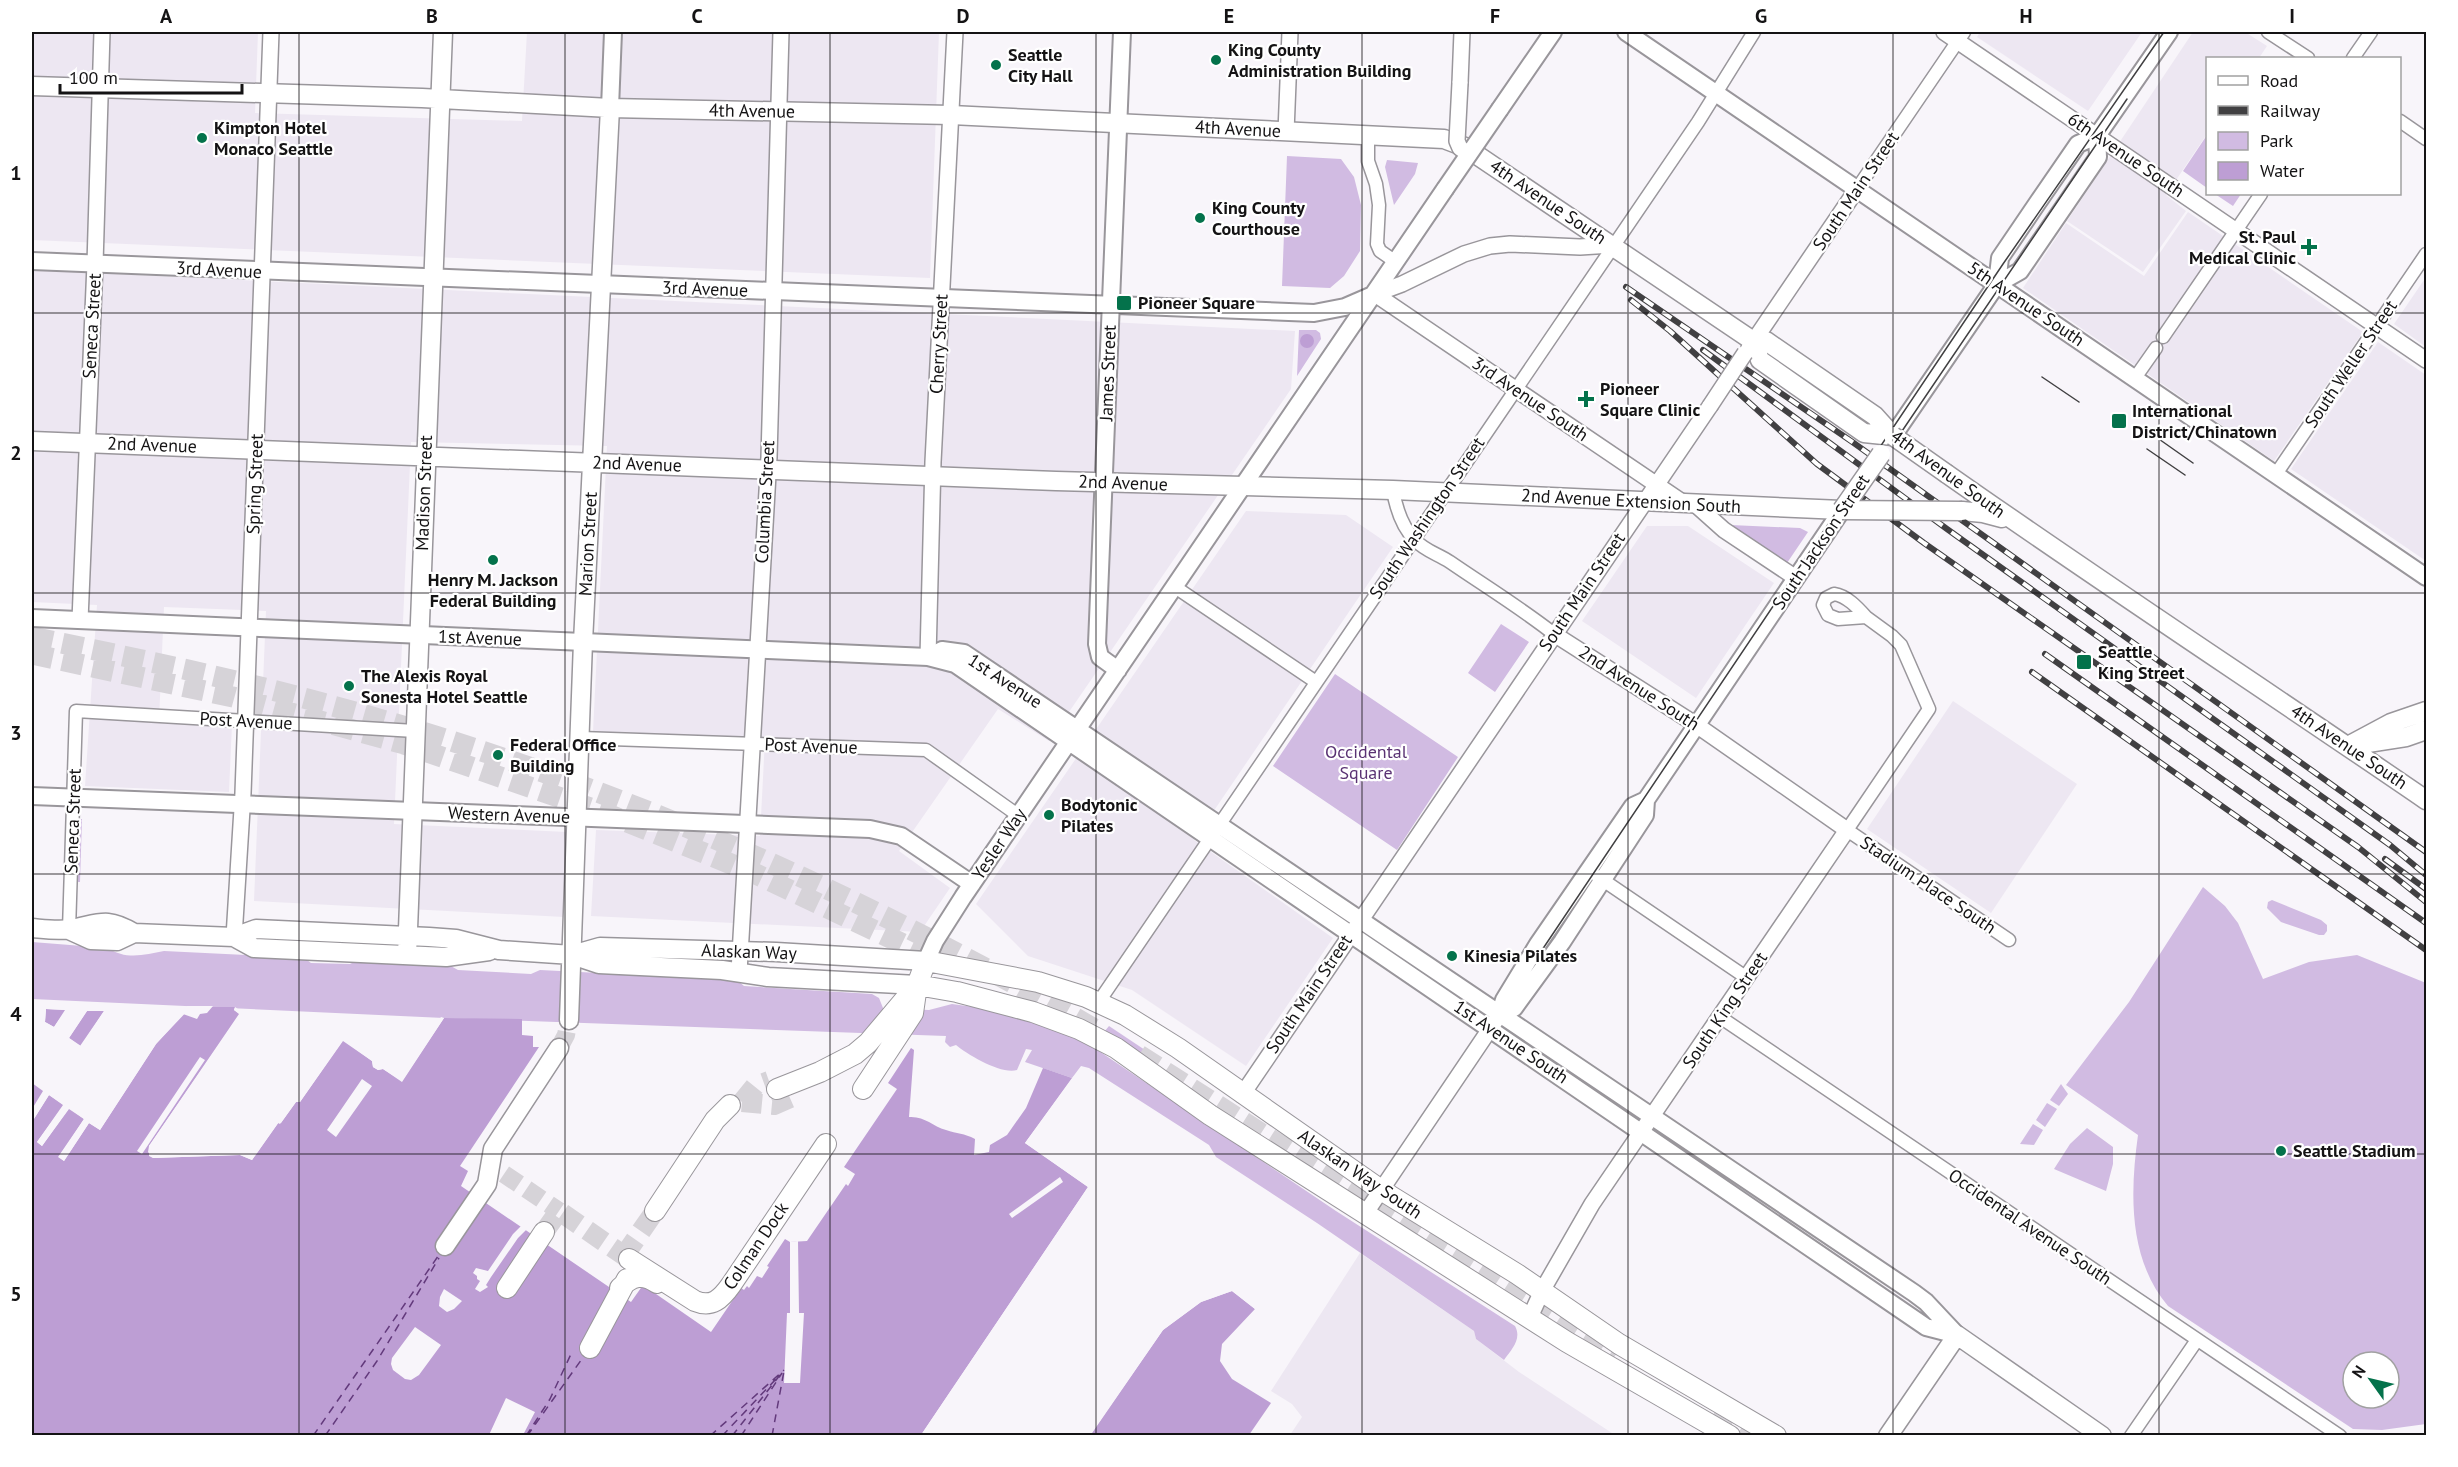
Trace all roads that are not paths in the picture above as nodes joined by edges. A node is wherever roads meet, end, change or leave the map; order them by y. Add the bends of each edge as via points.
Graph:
1 (102, 32) edge
2 (271, 32) edge
3 (443, 32) edge
4 (613, 32) edge
5 (781, 32) edge
6 (955, 32) edge
7 (1122, 32) edge
8 (1290, 32) edge
9 (1462, 32) edge
10 (1552, 32) edge
11 (1626, 32) edge
12 (1754, 32) edge
13 (1944, 32) edge
14 (2169, 32) edge
15 (2268, 32) edge
16 (2371, 32) edge
17 (1961, 36) edge
18 (2306, 57) edge
19 (2354, 57) edge
20 (32, 86) edge
21 (100, 88) junction
22 (1715, 93) junction
23 (269, 94) junction
24 (440, 99) junction
25 (610, 108) junction
26 (777, 111) junction
27 (951, 115) junction
28 (2401, 122) edge
29 (1118, 123) junction
30 (1286, 132) junction
31 (1368, 136) junction
32 (2097, 136) junction
33 (2427, 139) edge
34 (1470, 153) junction
35 (1857, 189) junction
36 (2260, 195) edge
37 (2236, 230) junction
38 (1612, 245) junction
39 (2427, 254) edge
40 (32, 261) edge
41 (1396, 262) junction
42 (95, 264) junction
43 (262, 272) junction
44 (432, 277) junction
45 (1997, 284) junction
46 (602, 285) junction
47 (773, 291) junction
48 (1375, 294) junction
49 (942, 298) junction
50 (1111, 305) junction
51 (2377, 327) junction
52 (1749, 347) junction
53 (2427, 360) edge
54 (2135, 378) junction
55 (1515, 389) junction
56 (1893, 436) junction
57 (32, 441) edge
58 (87, 443) junction
59 (256, 449) junction
60 (426, 456) junction
61 (593, 462) junction
62 (768, 469) junction
63 (2276, 474) junction
64 (933, 475) junction
65 (1104, 482) junction
66 (1656, 485) junction
67 (1243, 486) junction
68 (1393, 490) junction
69 (1445, 492) junction
70 (1644, 502) junction
71 (1690, 505) junction
72 (1842, 510) junction
73 (2017, 524) junction
74 (1413, 539) junction
75 (2427, 577) edge
76 (1796, 578) junction
77 (1175, 587) junction
78 (1866, 617) dead end
79 (32, 618) edge
80 (80, 620) junction
81 (249, 628) junction
82 (1554, 634) junction
83 (419, 635) junction
84 (583, 642) junction
85 (758, 650) junction
86 (928, 657) junction
87 (1118, 670) junction
88 (1316, 682) junction
89 (76, 711) joint
90 (2427, 711) edge
91 (246, 721) junction
92 (1696, 725) junction
93 (2427, 730) edge
94 (415, 731) junction
95 (1073, 735) junction
96 (581, 738) junction
97 (752, 745) junction
98 (2348, 746) junction
99 (32, 796) edge
100 (72, 797) junction
101 (1646, 800) junction
102 (2427, 800) edge
103 (243, 806) junction
104 (411, 811) junction
105 (1020, 813) junction
106 (578, 818) junction
107 (748, 823) junction
108 (1847, 830) junction
109 (1214, 831) junction
110 (1589, 870) junction
111 (1603, 880) junction
112 (972, 884) junction
113 (1355, 927) junction
114 (32, 928) edge
115 (69, 930) junction
116 (406, 936) junction
117 (234, 937) junction
118 (2009, 940) dead end
119 (499, 950) junction
120 (740, 951) junction
121 (407, 955) junction
122 (572, 955) junction
123 (926, 961) junction
124 (739, 972) junction
125 (1747, 978) junction
126 (916, 985) junction
127 (1098, 1003) junction
128 (1720, 1017) junction
129 (569, 1020) tunnel mouth
130 (1495, 1021) junction
131 (559, 1048) tunnel mouth
132 (863, 1089) dead end
133 (779, 1090) tunnel mouth
134 (1242, 1095) junction
135 (730, 1105) dead end
136 (1652, 1117) junction
137 (1641, 1132) junction
138 (826, 1144) dead end
139 (1381, 1190) junction
140 (655, 1211) tunnel mouth
141 (1365, 1214) junction
142 (544, 1232) tunnel mouth
143 (445, 1246) dead end
144 (507, 1288) dead end
145 (620, 1288) junction
146 (1542, 1291) junction
147 (725, 1293) junction
148 (1530, 1317) junction
149 (1957, 1335) junction
150 (2197, 1340) junction
151 (590, 1348) dead end
152 (1730, 1436) edge
153 (1776, 1436) edge
154 (1888, 1436) edge
155 (2102, 1436) edge
156 (2132, 1436) edge
157 (2340, 1436) edge

1 - 21 street, Seneca Street
2 - 23 street, Spring Street
3 - 24 main road, Madison Street
4 - 25 main road, Marion Street
5 - 26 street, Columbia Street
6 - 27 street, Cherry Street
7 - 29 main road, James Street
8 - 30 street
9 - 34 street, bridge via 1457,141 1460,148
10 - 34 main road, Yesler Way, bridge
11 - 22 main road, 5th Avenue South
12 - 22 street, South Washington Street
13 - 17 street, 6th Avenue South
14 - 32 main road, South Jackson Street
15 - 18 street
16 - 19 street
17 - 32 street, 6th Avenue South
17 - 35 street, South Main Street
20 - 21 main road, 4th Avenue
21 - 23 main road, 4th Avenue
21 - 42 street, Seneca Street
22 - 35 main road, 5th Avenue South
22 - 38 street, South Washington Street
23 - 24 main road, 4th Avenue
23 - 43 street, Spring Street
24 - 25 main road, 4th Avenue
24 - 44 main road, Madison Street
25 - 26 main road, 4th Avenue
25 - 46 main road, Marion Street
26 - 27 main road, 4th Avenue
26 - 47 street, Columbia Street
27 - 29 main road, 4th Avenue
27 - 49 street, Cherry Street
28 - 33 street
29 - 30 main road, 4th Avenue
29 - 50 main road, James Street
30 - 31 main road, 4th Avenue
31 - 34 main road, 4th Avenue via 1444,139
31 - 41 street via 1368,161 1379,205 1377,244 1380,251
32 - 37 street, 6th Avenue South
32 - 45 main road, South Jackson Street via 2078,144 2000,258
32 - 45 main road, South Jackson Street via 2098,157 2020,272
34 - 38 main road, 4th Avenue South
34 - 41 main road, Yesler Way, bridge
35 - 45 main road, 5th Avenue South
35 - 52 street, South Main Street
36 - 37 street
37 - 51 street, 6th Avenue South
37 - 54 street
38 - 48 street via 1490,246
38 - 52 main road, 4th Avenue South
38 - 55 street, South Washington Street
39 - 51 street, South Weller Street
40 - 42 main road, 3rd Avenue
41 - 48 main road, Yesler Way
42 - 43 main road, 3rd Avenue
42 - 58 street, Seneca Street
43 - 44 main road, 3rd Avenue
43 - 59 street, Spring Street
44 - 46 main road, 3rd Avenue
44 - 60 main road, Madison Street
45 - 54 main road, 5th Avenue South
45 - 56 main road, South Jackson Street
46 - 47 main road, 3rd Avenue
46 - 61 main road, Marion Street
47 - 49 main road, 3rd Avenue
47 - 62 street, Columbia Street
48 - 50 main road, 3rd Avenue via 1345,307 1314,313
48 - 55 street, 3rd Avenue South
48 - 67 main road, Yesler Way
49 - 50 main road, 3rd Avenue
49 - 64 street, Cherry Street
50 - 65 main road, James Street
51 - 53 street, 6th Avenue South
51 - 63 street, South Weller Street
52 - 56 main road, 4th Avenue South via 1766,341 1875,416
52 - 66 street, South Main Street, bridge
54 - 63 main road, 5th Avenue South
55 - 66 street, 3rd Avenue South
55 - 69 street, South Washington Street
56 - 72 main road, South Jackson Street, bridge
56 - 73 main road, 4th Avenue South, bridge
57 - 58 main road, 2nd Avenue
58 - 59 main road, 2nd Avenue
58 - 80 street, Seneca Street
59 - 60 main road, 2nd Avenue
59 - 81 street, Spring Street
60 - 61 main road, 2nd Avenue
60 - 83 main road, Madison Street
61 - 62 main road, 2nd Avenue
61 - 84 main road, Marion Street
62 - 64 main road, 2nd Avenue
62 - 85 street, Columbia Street
63 - 75 main road, 5th Avenue South
64 - 65 main road, 2nd Avenue
64 - 86 street, Cherry Street
65 - 67 main road, 2nd Avenue
65 - 87 main road, James Street via 1097,644 1100,657
66 - 70 street, South Main Street
66 - 71 street, 3rd Avenue South
67 - 68 main road, 2nd Avenue Extension South
67 - 77 main road, Yesler Way
68 - 69 main road, 2nd Avenue Extension South
68 - 74 street, 2nd Avenue South via 1397,510
69 - 70 main road, 2nd Avenue Extension South
69 - 74 street, South Washington Street
70 - 71 main road, 2nd Avenue Extension South
70 - 82 street, South Main Street
71 - 72 main road, 2nd Avenue Extension South
71 - 76 street, 3rd Avenue South
72 - 73 main road, 2nd Avenue Extension South, bridge via 1972,512 1995,515
72 - 76 main road, South Jackson Street
73 - 98 main road, 4th Avenue South
74 - 82 street, 2nd Avenue South
74 - 88 street, South Washington Street
76 - 92 main road, South Jackson Street
77 - 87 main road, Yesler Way
77 - 88 street
78 - 108 street, South King Street via 1901,645 1929,709
79 - 80 main road, 1st Avenue
80 - 81 main road, 1st Avenue
81 - 83 main road, 1st Avenue
81 - 91 street, Spring Street
82 - 92 street, 2nd Avenue South
82 - 113 street, South Main Street
83 - 84 main road, 1st Avenue
83 - 94 main road, Madison Street
84 - 85 main road, 1st Avenue
84 - 96 main road, Marion Street
85 - 86 main road, 1st Avenue
85 - 97 street, Columbia Street
86 - 95 main road, 1st Avenue via 955,664
87 - 95 main road, Yesler Way
88 - 109 street, South Washington Street
89 - 91 street, Post Avenue
89 - 100 street, Seneca Street
90 - 98 main road via 2391,723
91 - 94 street, Post Avenue
91 - 103 street, Spring Street
92 - 101 main road, South Jackson Street
92 - 108 street, 2nd Avenue South
93 - 98 main road
94 - 104 main road, Madison Street
95 - 105 main road, Yesler Way
95 - 109 main road, 1st Avenue South
96 - 97 street, Post Avenue
96 - 106 main road, Marion Street
97 - 105 street, Post Avenue via 926,750
97 - 107 street, Columbia Street
98 - 102 main road, 4th Avenue South
99 - 100 main road, Western Avenue
100 - 103 main road, Western Avenue
100 - 115 street, Seneca Street
101 - 110 main road, South Jackson Street via 1632,806
101 - 111 main road, South Jackson Street via 1645,815
103 - 104 main road, Western Avenue
103 - 117 street, Spring Street
104 - 106 main road, Western Avenue
104 - 116 main road, Madison Street
105 - 112 main road, Yesler Way
106 - 107 main road, Western Avenue
106 - 122 main road, Marion Street
107 - 112 main road, Western Avenue via 870,829 901,836
107 - 120 street, Columbia Street
108 - 118 street, Stadium Place South
108 - 125 street, South King Street
109 - 113 main road, 1st Avenue South
109 - 127 street, South Washington Street
110 - 111 street
110 - 130 main road, South Jackson Street via 1525,964
111 - 125 street
111 - 130 main road, South Jackson Street via 1515,1008
112 - 123 main road, Yesler Way
113 - 130 main road, 1st Avenue South
113 - 134 street, South Main Street
114 - 115 main road, Alaskan Way
115 - 117 main road, Alaskan Way via 92,922 120,925 134,933
116 - 117 main road, Alaskan Way via 256,929
116 - 119 main road, Alaskan Way via 456,939
116 - 121 main road, Madison Street
117 - 121 main road, Alaskan Way via 254,948
119 - 121 main road, Alaskan Way via 454,956
119 - 122 main road, Alaskan Way
120 - 122 main road, Alaskan Way via 600,947
120 - 123 main road, Alaskan Way
120 - 124 street, Columbia Street
122 - 124 main road, Alaskan Way via 599,964
122 - 129 main road, Marion Street
123 - 126 highway
123 - 127 highway, Alaskan Way South via 1038,982
124 - 126 main road, Alaskan Way
125 - 128 street, South King Street
126 - 132 highway via 913,1012
126 - 133 highway via 855,1054
126 - 141 highway, Alaskan Way South via 1017,1007 1079,1029 1116,1048
127 - 134 highway, Alaskan Way South via 1158,1035
128 - 136 street, South King Street
128 - 150 street, Occidental Avenue South
130 - 136 main road, 1st Avenue South
130 - 137 main road, 1st Avenue South
130 - 139 street, South Jackson Street
131 - 143 main road via 493,1149 497,1173
134 - 139 highway, Alaskan Way South
135 - 140 highway via 715,1120
136 - 137 street, South King Street
136 - 149 main road, 1st Avenue South via 1914,1293
137 - 146 street, South King Street via 1592,1204
137 - 149 main road, 1st Avenue South via 1926,1327
138 - 147 highway, Colman Dock
139 - 141 street, South Jackson Street
139 - 146 highway, Alaskan Way South
141 - 148 highway, Alaskan Way South
142 - 144 highway
145 - 147 highway via 632,1278 650,1278 696,1308 706,1309
145 - 147 highway, Colman Dock via 633,1262 695,1301 709,1304
145 - 151 highway, Colman Dock
146 - 148 street, South King Street
146 - 153 highway, Alaskan Way South via 1619,1344
148 - 152 highway, Alaskan Way South via 1606,1366
149 - 154 main road
149 - 155 main road, 1st Avenue South
150 - 156 street
150 - 157 street, Occidental Avenue South

